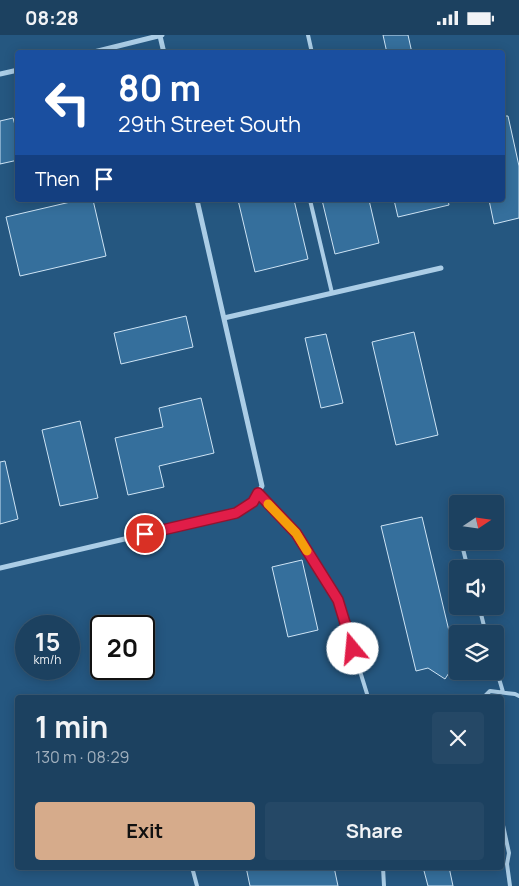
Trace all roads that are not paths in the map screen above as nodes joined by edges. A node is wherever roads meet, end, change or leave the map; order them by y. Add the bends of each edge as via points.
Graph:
1 (161, 35) edge
2 (308, 35) edge
3 (143, 37) edge
4 (100, 50) edge
5 (164, 50) edge
6 (311, 50) edge
7 (15, 71) edge
8 (0, 74) edge
9 (198, 202) edge
10 (310, 202) edge
11 (441, 268) dead end
12 (332, 293) junction
13 (224, 318) junction
14 (258, 493) junction
15 (0, 568) edge
16 (499, 680) edge
17 (503, 692) junction
18 (367, 695) edge
19 (486, 695) edge
20 (519, 697) edge
21 (504, 829) edge
22 (193, 870) edge
23 (383, 870) edge
24 (197, 886) edge
25 (384, 886) edge
26 (510, 886) edge

1 - 3 street
1 - 5 street
2 - 6 lane
3 - 4 street
7 - 8 street
9 - 13 street
10 - 12 lane
11 - 12 street
12 - 13 street
13 - 14 street via 262,486
14 - 15 street via 253,502 236,513
14 - 18 lane via 296,533 338,600
16 - 17 lane
17 - 19 lane via 490,691
17 - 20 lane
21 - 26 lane
22 - 24 lane
23 - 25 lane

